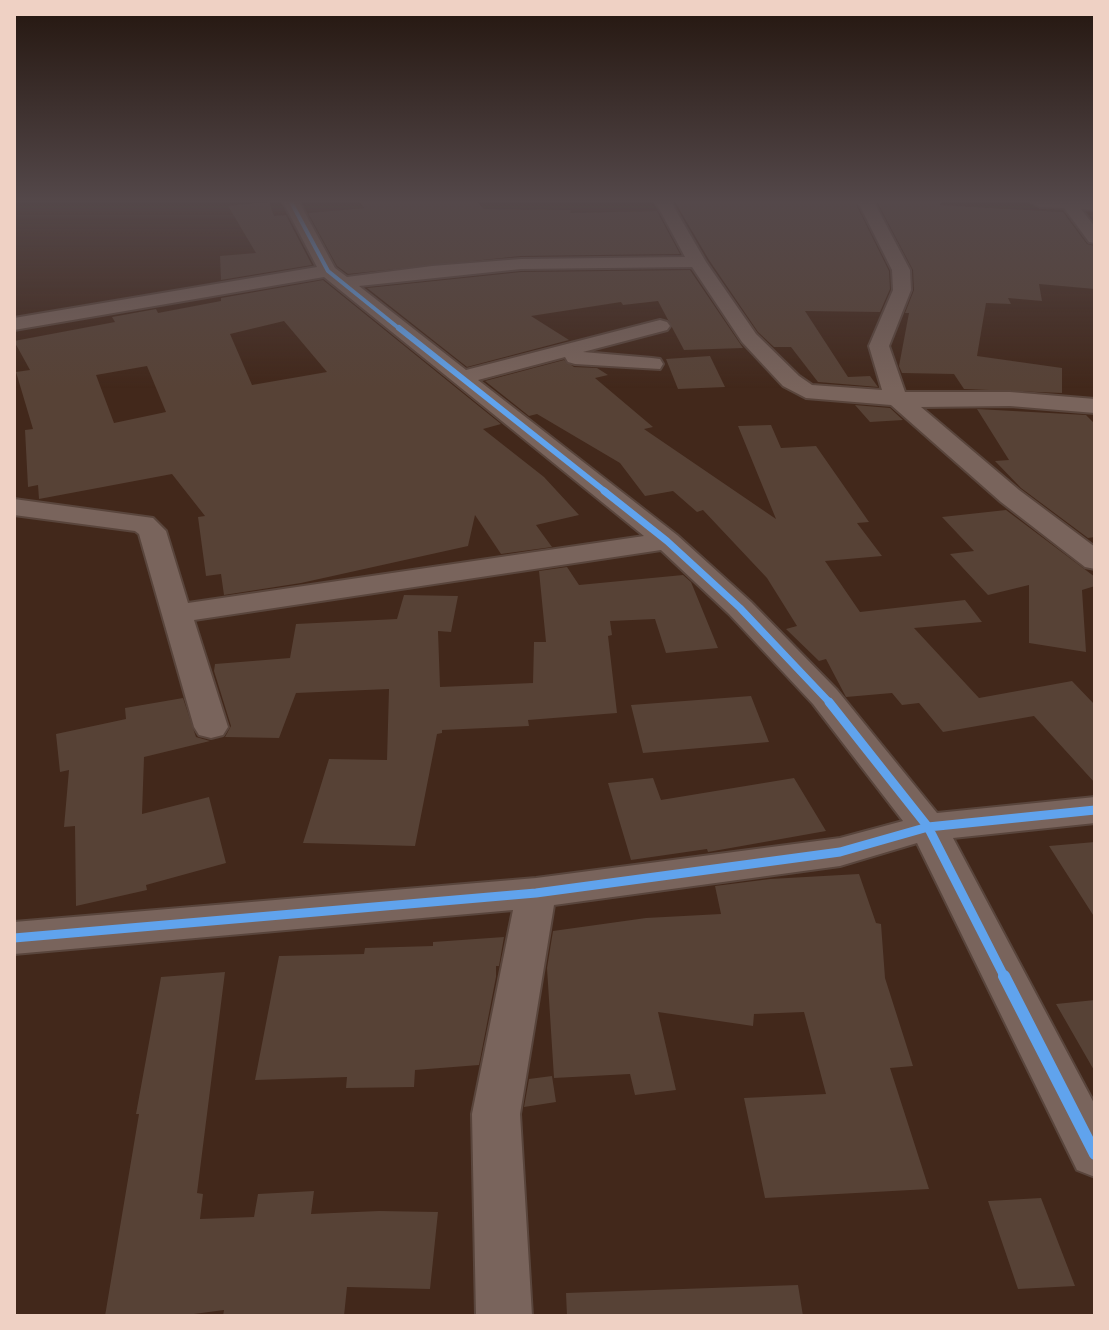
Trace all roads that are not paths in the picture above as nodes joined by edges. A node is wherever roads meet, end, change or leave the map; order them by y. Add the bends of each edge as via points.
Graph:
1 (328, 264) edge
2 (520, 264) edge
3 (698, 264) edge
4 (898, 264) edge
5 (336, 277) junction
6 (14, 324) edge
7 (660, 326) dead end
8 (536, 359) junction
9 (652, 364) dead end
10 (461, 378) junction
11 (895, 396) junction
12 (1095, 406) edge
13 (14, 507) edge
14 (667, 541) junction
15 (1095, 561) edge
16 (179, 613) junction
17 (211, 727) dead end
18 (1095, 810) edge
19 (928, 827) junction
20 (536, 893) junction
21 (14, 938) edge
22 (1095, 1154) edge
23 (504, 1316) edge

1 - 5 street
2 - 5 street
3 - 11 street via 749,338 791,381 806,391
4 - 11 street via 902,290 879,346
5 - 6 street
5 - 10 street
7 - 8 street
8 - 9 street via 594,357
8 - 10 street
10 - 14 street
11 - 12 street
11 - 15 street
13 - 16 street via 143,524 152,531
14 - 16 street
14 - 19 street via 825,697
16 - 17 street
18 - 19 street
19 - 20 street via 840,852
19 - 22 street
20 - 21 street
20 - 23 street via 496,1114

